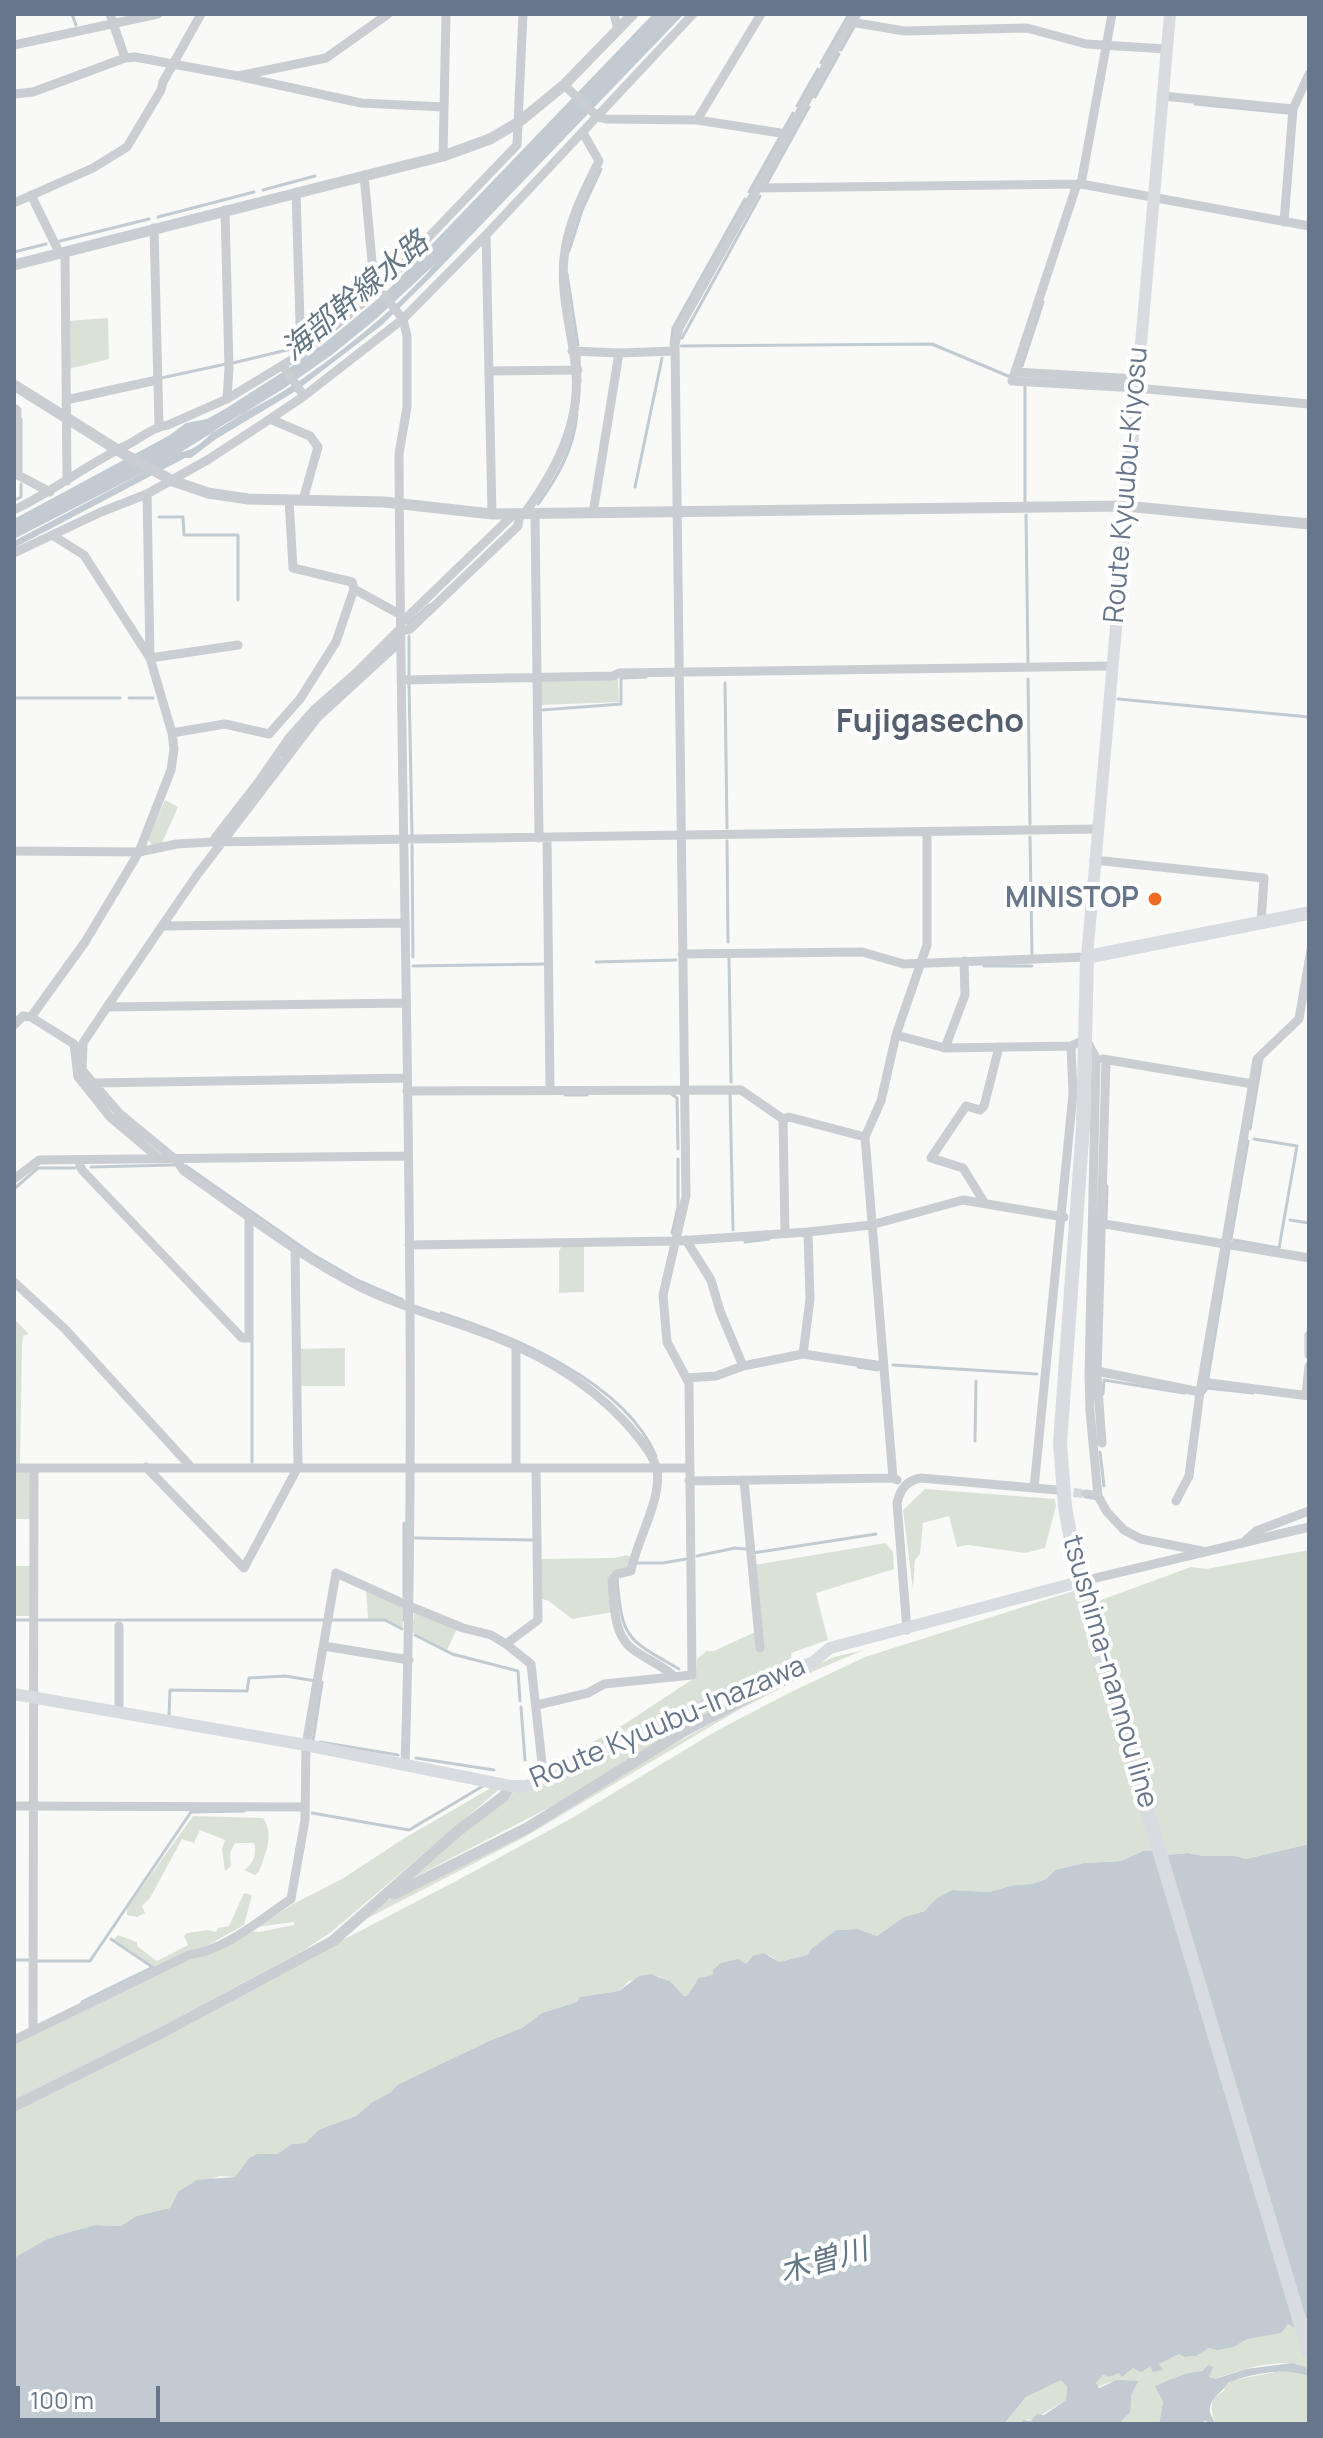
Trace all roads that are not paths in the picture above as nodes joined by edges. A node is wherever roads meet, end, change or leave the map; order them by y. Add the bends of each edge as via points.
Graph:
1 (158, 14) edge
2 (201, 14) edge
3 (388, 14) edge
4 (446, 14) edge
5 (523, 14) edge
6 (614, 14) edge
7 (633, 14) edge
8 (693, 14) edge
9 (761, 14) edge
10 (1112, 14) edge
11 (1170, 14) edge
12 (853, 18) edge
13 (112, 19) edge
14 (618, 30) junction
15 (14, 45) edge
16 (1106, 46) junction
17 (1166, 49) junction
18 (125, 58) junction
19 (173, 65) junction
20 (1309, 74) edge
21 (238, 76) junction
22 (564, 85) junction
23 (14, 94) edge
24 (1163, 96) junction
25 (444, 107) junction
26 (1293, 109) junction
27 (596, 115) junction
28 (697, 120) junction
29 (519, 122) junction
30 (583, 133) junction
31 (787, 134) junction
32 (443, 156) junction
33 (364, 175) junction
34 (1079, 184) junction
35 (757, 188) junction
36 (296, 192) junction
37 (31, 195) junction
38 (1154, 198) junction
39 (14, 203) edge
40 (225, 210) junction
41 (1284, 222) junction
42 (1309, 226) edge
43 (154, 228) junction
44 (486, 235) junction
45 (62, 254) junction
46 (14, 265) edge
47 (380, 292) junction
48 (401, 317) junction
49 (572, 351) junction
50 (675, 351) junction
51 (619, 353) junction
52 (301, 354) junction
53 (284, 367) junction
54 (577, 370) junction
55 (489, 371) junction
56 (157, 380) junction
57 (1137, 383) junction
58 (14, 385) edge
59 (303, 395) junction
60 (227, 399) junction
61 (66, 400) junction
62 (1309, 404) edge
63 (14, 408) edge
64 (66, 418) junction
65 (270, 419) junction
66 (159, 426) junction
67 (120, 451) junction
68 (15, 473) edge
69 (67, 481) junction
70 (173, 481) junction
71 (50, 492) junction
72 (147, 494) junction
73 (289, 500) junction
74 (303, 500) junction
75 (399, 504) junction
76 (1125, 506) junction
77 (14, 510) edge
78 (677, 512) junction
79 (593, 513) junction
80 (492, 514) junction
81 (523, 514) junction
82 (1309, 524) edge
83 (52, 535) junction
84 (14, 553) edge
85 (354, 589) junction
86 (401, 628) junction
87 (238, 645) dead end
88 (150, 658) junction
89 (1111, 666) junction
90 (679, 672) junction
91 (537, 677) junction
92 (401, 680) junction
93 (172, 733) junction
94 (269, 734) junction
95 (289, 738) junction
96 (1096, 829) junction
97 (927, 833) junction
98 (681, 836) junction
99 (543, 838) junction
100 (404, 839) junction
101 (217, 843) junction
102 (14, 851) edge
103 (139, 852) junction
104 (1094, 860) junction
105 (1309, 913) edge
106 (405, 923) junction
107 (1261, 923) junction
108 (162, 926) junction
109 (682, 954) junction
110 (1087, 957) junction
111 (964, 961) junction
112 (1309, 961) edge
113 (921, 963) junction
114 (406, 1003) junction
115 (107, 1007) junction
116 (31, 1017) junction
117 (14, 1025) edge
118 (896, 1035) junction
119 (1086, 1039) junction
120 (1071, 1046) junction
121 (999, 1047) junction
122 (945, 1048) junction
123 (1101, 1059) junction
124 (407, 1078) junction
125 (93, 1083) junction
126 (1253, 1084) junction
127 (550, 1089) junction
128 (684, 1089) junction
129 (407, 1091) junction
130 (783, 1119) junction
131 (865, 1137) junction
132 (408, 1156) junction
133 (160, 1159) junction
134 (78, 1160) junction
135 (176, 1160) junction
136 (14, 1179) edge
137 (984, 1202) junction
138 (249, 1215) junction
139 (1064, 1217) junction
140 (1093, 1222) junction
141 (871, 1225) junction
142 (808, 1232) junction
143 (785, 1233) junction
144 (681, 1240) junction
145 (1226, 1244) junction
146 (409, 1245) junction
147 (295, 1249) junction
148 (1309, 1258) edge
149 (14, 1282) edge
150 (410, 1309) junction
151 (1309, 1335) edge
152 (516, 1347) junction
153 (803, 1354) junction
154 (1309, 1355) edge
155 (743, 1366) junction
156 (883, 1366) junction
157 (1309, 1366) edge
158 (1094, 1374) junction
159 (686, 1378) junction
160 (1201, 1387) junction
161 (1308, 1395) edge
162 (1102, 1443) dead end
163 (146, 1467) junction
164 (191, 1467) junction
165 (298, 1467) junction
166 (14, 1468) edge
167 (34, 1468) junction
168 (409, 1468) junction
169 (516, 1468) junction
170 (536, 1468) junction
171 (657, 1468) junction
172 (689, 1468) junction
173 (893, 1478) junction
174 (744, 1480) junction
175 (689, 1481) junction
176 (904, 1486) junction
177 (1034, 1488) junction
178 (1057, 1490) tunnel mouth
179 (1086, 1494) tunnel mouth
180 (1098, 1496) junction
181 (1176, 1501) dead end
182 (1309, 1511) edge
183 (1309, 1527) edge
184 (1243, 1542) junction
185 (1202, 1551) junction
186 (1079, 1582) junction
187 (409, 1606) junction
188 (119, 1626) dead end
189 (907, 1630) junction
190 (506, 1644) junction
191 (324, 1646) junction
192 (760, 1648) dead end
193 (409, 1660) junction
194 (812, 1663) junction
195 (675, 1677) junction
196 (14, 1694) edge
197 (34, 1698) junction
198 (537, 1705) junction
199 (119, 1713) junction
200 (306, 1745) junction
201 (405, 1765) junction
202 (544, 1781) junction
203 (510, 1786) junction
204 (14, 1806) edge
205 (34, 1806) junction
206 (305, 1807) junction
207 (382, 1899) junction
208 (33, 2030) junction
209 (14, 2040) edge
210 (14, 2106) edge
211 (1309, 2352) edge

1 - 13 street
2 - 19 street
3 - 21 street via 326,58
4 - 25 street
5 - 29 street
6 - 14 street
7 - 14 street
8 - 27 street
9 - 28 street
10 - 16 street
11 - 17 main road, Route Kyuubu-Kiyosu
12 - 16 street via 904,31 1027,28
12 - 31 street
13 - 15 street
13 - 18 street
14 - 22 street
16 - 17 street
16 - 34 street
17 - 24 main road, Route Kyuubu-Kiyosu
18 - 19 street
18 - 23 street
19 - 21 street
19 - 37 street via 127,147
20 - 26 street
21 - 25 street via 361,103
22 - 27 street
22 - 29 street
24 - 26 street
24 - 38 main road, Route Kyuubu-Kiyosu
25 - 32 street
26 - 41 street
27 - 28 street
27 - 30 street
28 - 31 street
29 - 32 street
29 - 47 street via 517,145
30 - 44 street
30 - 49 street via 599,161 564,254
31 - 35 street
32 - 33 street
33 - 36 street
33 - 47 street via 374,283
34 - 35 street
34 - 38 street
34 - 57 street via 1012,381
35 - 50 street via 679,328
36 - 40 street
36 - 52 street
37 - 39 street
37 - 45 street
38 - 41 street
38 - 57 main road, Route Kyuubu-Kiyosu
40 - 43 street
40 - 60 street
41 - 42 street
43 - 45 street
43 - 56 street
44 - 48 street
44 - 55 street
45 - 46 street
45 - 61 street
47 - 48 street
47 - 52 street
48 - 59 street
48 - 75 street via 407,336 407,407 399,454
49 - 51 street
49 - 54 street
50 - 51 street
50 - 78 street
51 - 79 street
52 - 53 street
53 - 59 street
53 - 60 street
54 - 55 street
54 - 81 street via 570,426 558,463
55 - 80 street
56 - 61 street
56 - 66 street
57 - 62 street
57 - 76 main road, Route Kyuubu-Kiyosu
58 - 64 street
59 - 65 street
60 - 66 street
61 - 64 street
63 - 68 street
64 - 67 street
64 - 69 street
65 - 70 street
65 - 74 street via 310,436 318,447
66 - 67 street
67 - 69 street
67 - 70 street
68 - 71 street
69 - 71 street
70 - 72 street
70 - 73 street via 208,493
71 - 77 street
72 - 83 street
72 - 88 street
73 - 74 street
73 - 85 street via 293,568 352,582
74 - 75 street
75 - 80 street
75 - 86 street
76 - 78 street
76 - 82 street
76 - 89 main road, Route Kyuubu-Kiyosu
78 - 79 street
78 - 90 street
79 - 81 street
80 - 81 street
81 - 86 street
81 - 91 street
83 - 84 street
83 - 88 street via 84,555
85 - 86 street
85 - 94 street via 336,642 300,699
86 - 92 street
86 - 95 street
86 - 101 street via 317,718
87 - 88 street
88 - 93 street
89 - 90 street
89 - 96 main road, Route Kyuubu-Kiyosu
90 - 91 street
90 - 98 street
91 - 92 street
91 - 99 street
92 - 100 street
93 - 94 street via 225,724
93 - 103 street via 171,770
94 - 95 street
95 - 101 street
96 - 97 street
96 - 104 main road, Route Kyuubu-Kiyosu
97 - 98 street
97 - 113 street via 927,945
98 - 99 street
98 - 109 street
99 - 100 street
99 - 127 street
100 - 101 street
100 - 106 street
101 - 103 street
101 - 108 street
102 - 103 street
103 - 116 street via 85,942
104 - 107 street via 1264,878
104 - 110 main road, Route Kyuubu-Kiyosu
105 - 107 main road
106 - 108 street
106 - 114 street
107 - 110 main road
108 - 115 street
109 - 113 street via 862,952 904,964
109 - 128 street
110 - 111 street
110 - 119 main road, tsushima-nannou line
111 - 113 street
111 - 122 street via 965,995
112 - 126 street via 1299,1019 1259,1055
113 - 118 street
114 - 115 street
114 - 124 street
115 - 125 street via 83,1043 82,1070
116 - 117 street via 23,1016
116 - 133 street via 74,1044 78,1077 110,1117
118 - 122 street
118 - 131 street via 881,1101
119 - 120 street
119 - 123 street
119 - 186 main road, tsushima-nannou line via 1060,1443 1066,1521
120 - 121 street
120 - 139 street
121 - 122 street
121 - 137 street via 984,1106 966,1106 931,1158 963,1168
123 - 126 street
123 - 140 street
124 - 125 street
124 - 129 street
125 - 135 street via 119,1113
126 - 145 street
127 - 128 street
127 - 129 street
128 - 130 street via 741,1090
128 - 144 street via 686,1196
129 - 132 street
130 - 131 street
130 - 143 street
131 - 141 street
132 - 135 street
132 - 146 street
133 - 134 street
133 - 135 street
134 - 136 street via 39,1160
134 - 138 street via 242,1338 249,1338
135 - 138 street
137 - 139 street
137 - 141 street via 963,1200
138 - 147 street
139 - 177 street
140 - 145 street
140 - 158 street
141 - 142 street
141 - 156 street
142 - 143 street
142 - 153 street via 810,1299
143 - 144 street
144 - 146 street
144 - 155 street via 711,1280
144 - 159 street via 663,1295 667,1342
145 - 148 street
145 - 160 street
146 - 150 street
147 - 150 street via 363,1289
147 - 165 street
149 - 164 street via 65,1329
150 - 152 street
150 - 168 street
151 - 154 street
152 - 169 street
152 - 171 street via 543,1358 609,1405
153 - 155 street
153 - 156 street
155 - 159 street via 716,1376
156 - 173 street
157 - 161 street
158 - 160 street
158 - 162 street
158 - 180 street
159 - 172 street
160 - 161 street
160 - 181 street via 1189,1476
163 - 164 street
163 - 165 street via 244,1568
163 - 167 street
164 - 165 street
165 - 168 street
166 - 167 street
167 - 197 street
168 - 169 street
168 - 187 street
169 - 170 street
170 - 171 street
170 - 190 street via 538,1620
171 - 172 street
171 - 195 street via 654,1507 631,1571 612,1580 621,1632 632,1648
172 - 175 street
173 - 174 street
173 - 176 street
174 - 175 street
174 - 192 street
175 - 195 street via 692,1675
176 - 177 street via 921,1478
176 - 189 street via 897,1503
177 - 178 street
179 - 180 street
180 - 185 street via 1124,1530 1141,1539
182 - 184 street via 1256,1531
183 - 184 street
184 - 185 street
185 - 186 street
186 - 189 main road, Route Kyuubu-Inazawa
186 - 211 main road, tsushima-nannou line
187 - 190 street
187 - 191 street via 336,1573
187 - 193 street
188 - 199 street
189 - 194 main road, Route Kyuubu-Inazawa via 830,1648
190 - 198 street via 533,1668
191 - 193 street
191 - 200 street
193 - 201 street
194 - 202 main road, Route Kyuubu-Inazawa via 747,1684
194 - 207 street via 681,1733 527,1828
195 - 198 street via 604,1684
196 - 197 main road, Route Kyuubu-Inazawa
197 - 199 main road, Route Kyuubu-Inazawa
197 - 205 street
198 - 202 street
199 - 200 main road, Route Kyuubu-Inazawa
200 - 201 main road, Route Kyuubu-Inazawa
200 - 206 street
201 - 203 main road, Route Kyuubu-Inazawa
202 - 203 main road, Route Kyuubu-Inazawa
203 - 207 street
204 - 205 street
205 - 206 street
205 - 208 street
206 - 208 street via 291,1899 203,1953
207 - 210 street via 333,1941
208 - 209 street

